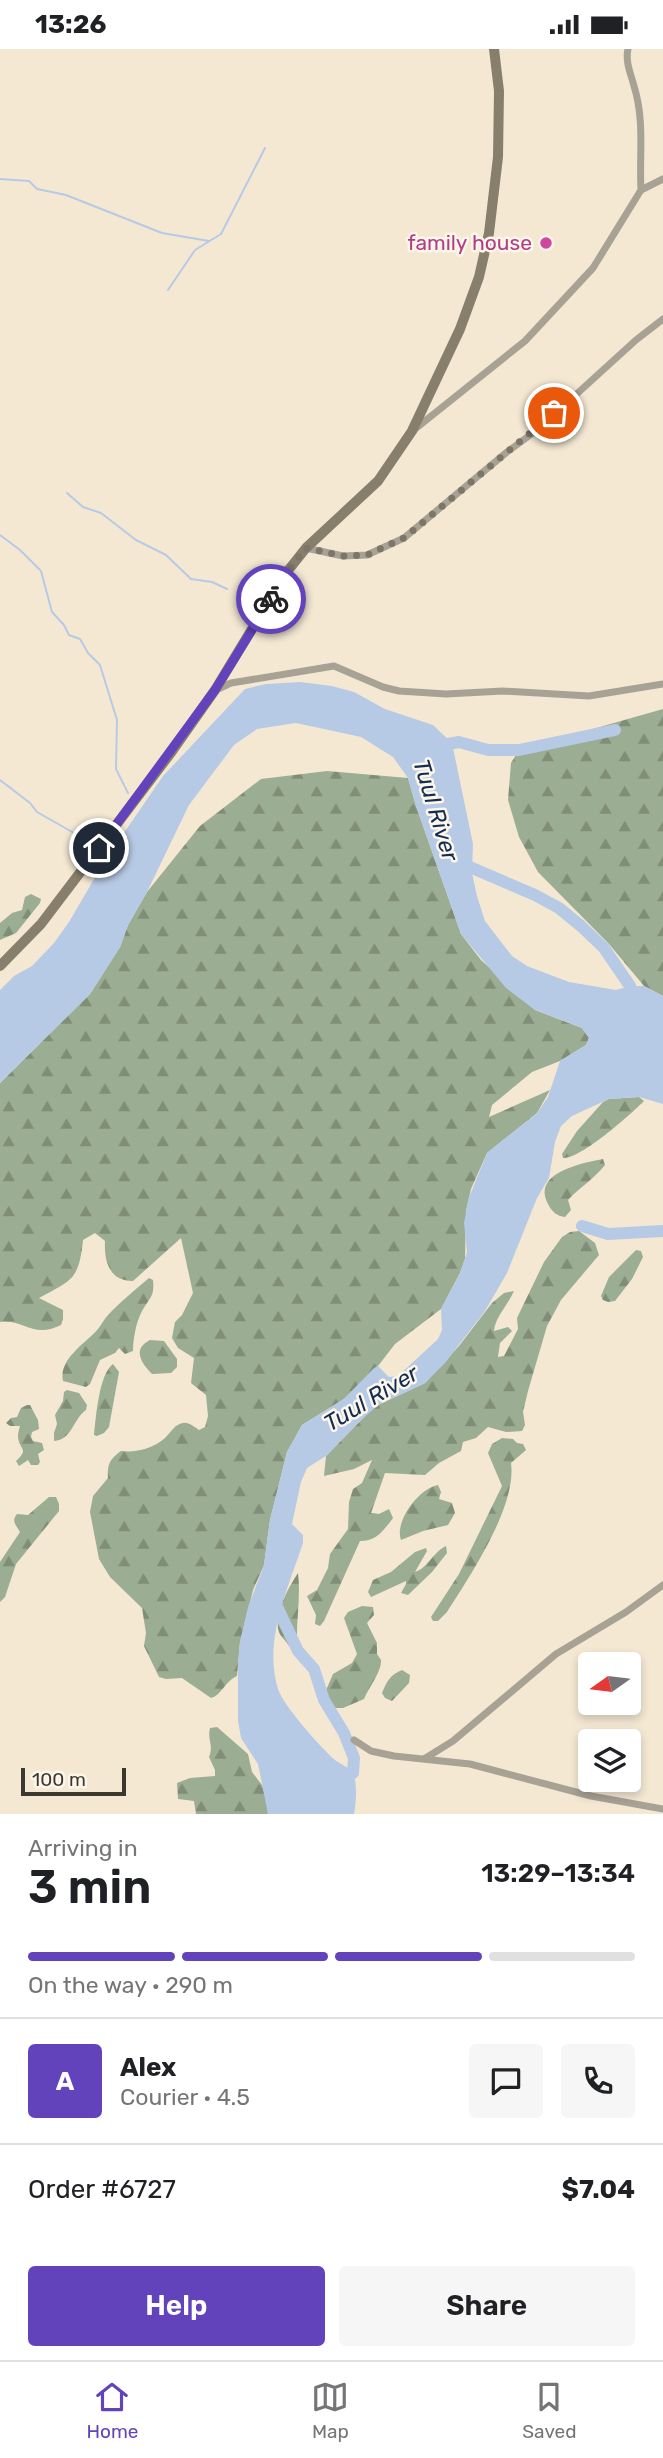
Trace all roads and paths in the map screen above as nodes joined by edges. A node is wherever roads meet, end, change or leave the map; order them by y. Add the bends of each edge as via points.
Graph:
1 (494, 49) edge
2 (628, 49) edge
3 (663, 179) edge
4 (641, 190) junction
5 (663, 319) edge
6 (412, 432) junction
7 (306, 548) junction
8 (663, 684) edge
9 (215, 690) junction
10 (0, 966) edge
11 (663, 1585) edge
12 (354, 1740) dead end
13 (423, 1760) junction
14 (663, 1809) edge

1 - 6 main road via 498,157 480,277
2 - 4 street via 642,133
3 - 4 street
4 - 6 street via 593,268 557,308 525,341
5 - 7 street via 404,538 367,555 343,556
6 - 7 main road via 378,481
7 - 9 main road
8 - 9 street via 589,696 503,691 446,694 383,687 334,666 232,683
9 - 10 main road via 41,924
11 - 13 street via 556,1654 453,1741
12 - 13 street via 372,1751
13 - 14 street via 470,1764

